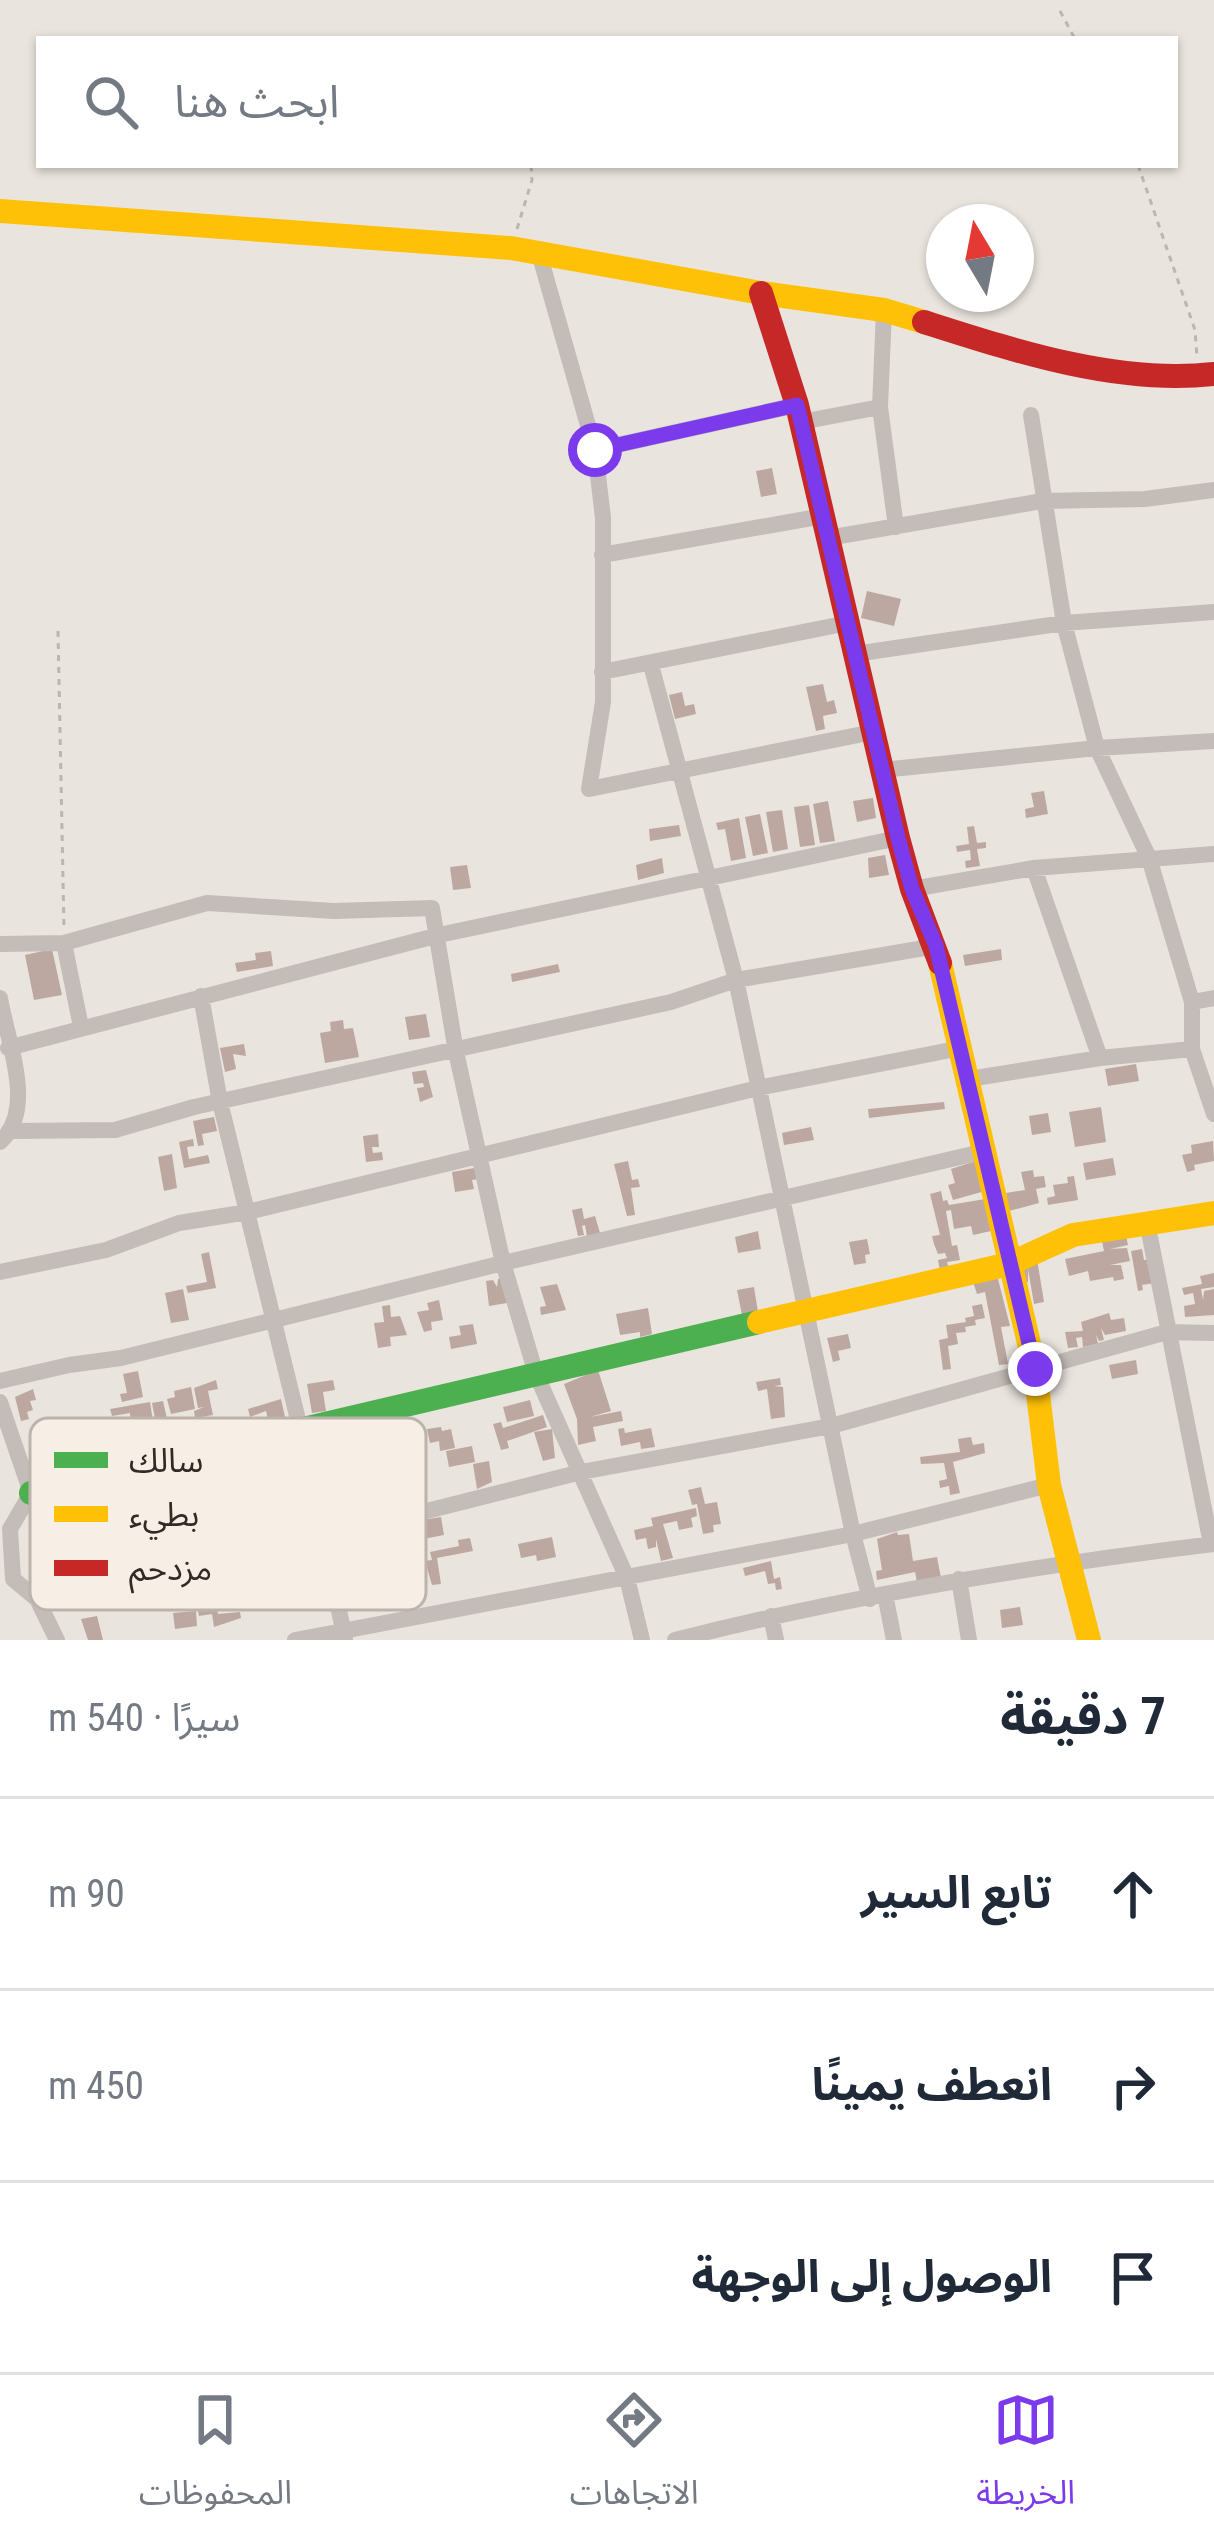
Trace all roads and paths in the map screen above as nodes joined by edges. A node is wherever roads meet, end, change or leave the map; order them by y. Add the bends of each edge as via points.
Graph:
1 (1060, 11) dead end
2 (1074, 36) edge
3 (531, 168) edge
4 (1139, 168) edge
5 (0, 212) edge
6 (511, 248) junction
7 (539, 253) junction
8 (760, 293) junction
9 (884, 310) junction
10 (1206, 375) edge
11 (880, 407) junction
12 (799, 413) junction
13 (1031, 415) dead end
14 (595, 450) junction
15 (1214, 490) edge
16 (1042, 501) junction
17 (825, 527) junction
18 (896, 527) junction
19 (602, 555) junction
20 (1214, 612) edge
21 (848, 623) junction
22 (1064, 623) junction
23 (58, 631) dead end
24 (855, 654) junction
25 (651, 665) junction
26 (602, 672) junction
27 (873, 732) junction
28 (1214, 741) edge
29 (1097, 748) junction
30 (882, 770) junction
31 (678, 773) junction
32 (898, 838) junction
33 (1214, 854) edge
34 (1150, 858) junction
35 (1034, 868) junction
36 (706, 878) junction
37 (912, 889) junction
38 (440, 935) junction
39 (64, 943) junction
40 (0, 944) edge
41 (936, 946) junction
42 (736, 980) junction
43 (201, 996) junction
44 (0, 998) edge
45 (1214, 998) edge
46 (1192, 1002) junction
47 (81, 1027) junction
48 (8, 1048) junction
49 (961, 1048) junction
50 (1192, 1049) junction
51 (456, 1052) junction
52 (1100, 1058) junction
53 (969, 1079) junction
54 (758, 1088) junction
55 (220, 1102) junction
56 (1214, 1114) edge
57 (6, 1137) edge
58 (986, 1151) junction
59 (479, 1155) junction
60 (784, 1198) junction
61 (248, 1212) junction
62 (1214, 1213) edge
63 (1147, 1222) junction
64 (503, 1263) junction
65 (1009, 1264) junction
66 (0, 1272) edge
67 (807, 1309) junction
68 (273, 1322) junction
69 (1167, 1332) junction
70 (1214, 1333) edge
71 (1035, 1369) junction
72 (536, 1374) junction
73 (0, 1381) edge
74 (0, 1402) edge
75 (298, 1418) edge
76 (358, 1418) edge
77 (831, 1426) junction
78 (581, 1472) junction
79 (1049, 1485) junction
80 (30, 1490) edge
81 (30, 1495) edge
82 (426, 1511) edge
83 (853, 1534) junction
84 (1212, 1544) edge
85 (1069, 1564) junction
86 (627, 1578) junction
87 (959, 1579) junction
88 (30, 1593) edge
89 (878, 1596) junction
90 (43, 1610) edge
91 (771, 1616) junction
92 (345, 1635) edge
93 (58, 1640) edge
94 (295, 1640) edge
95 (641, 1640) edge
96 (675, 1640) edge
97 (776, 1640) edge
98 (894, 1640) edge
99 (969, 1640) edge
100 (1089, 1640) edge

1 - 2 path
3 - 6 path
4 - 10 path
5 - 6 street
6 - 7 street
7 - 8 street
7 - 14 street
8 - 9 street
8 - 12 street
9 - 10 street via 1018,352 1170,379
9 - 11 street
11 - 12 street
11 - 18 street
12 - 14 street
12 - 17 street
13 - 16 street
14 - 19 street
15 - 16 street
16 - 18 street
16 - 22 street
17 - 18 street
17 - 19 street
17 - 21 street
19 - 26 street
20 - 22 street
21 - 24 street
21 - 25 street
22 - 24 street
22 - 29 street
23 - 39 path
24 - 27 street
25 - 26 street
25 - 31 street
26 - 31 street via 589,789
27 - 30 street
27 - 31 street
28 - 29 street
29 - 30 street
29 - 34 street
30 - 32 street
31 - 36 street
32 - 36 street
32 - 37 street
33 - 34 street
34 - 35 street
34 - 46 street
35 - 37 street
35 - 52 street
36 - 38 street
36 - 42 street
37 - 41 street
38 - 39 street via 432,908 207,903
38 - 43 street
38 - 51 street
39 - 40 street
39 - 47 street
41 - 42 street
41 - 49 street
42 - 51 street
42 - 54 street
43 - 47 street
43 - 55 street
44 - 48 street
45 - 46 street
46 - 50 street
47 - 48 street
48 - 57 street via 22,1094
49 - 53 street
49 - 54 street
50 - 52 street
50 - 56 street
51 - 55 street
51 - 59 street
52 - 53 street
53 - 58 street
54 - 59 street
54 - 60 street
55 - 57 street via 116,1130
55 - 61 street
58 - 60 street
58 - 65 street
59 - 61 street
59 - 64 street
60 - 64 street
60 - 67 street
61 - 66 street
61 - 68 street
62 - 63 street
63 - 65 street via 1073,1235
63 - 69 street
64 - 68 street
64 - 72 street
65 - 67 street
65 - 71 street
67 - 72 street
67 - 77 street
68 - 73 street
68 - 75 street
69 - 70 street
69 - 71 street
69 - 84 street
71 - 77 street
71 - 79 street
72 - 76 street
72 - 78 street
74 - 80 street
77 - 78 street
77 - 83 street
78 - 82 street
78 - 86 street
79 - 83 street
79 - 85 street
81 - 88 street via 10,1528 13,1579
83 - 86 street
83 - 89 street
84 - 85 street
85 - 87 street
85 - 100 street
86 - 92 street
86 - 95 street
87 - 89 street
87 - 99 street
89 - 91 street
89 - 98 street
90 - 93 street
91 - 96 street
91 - 97 street
92 - 94 street

